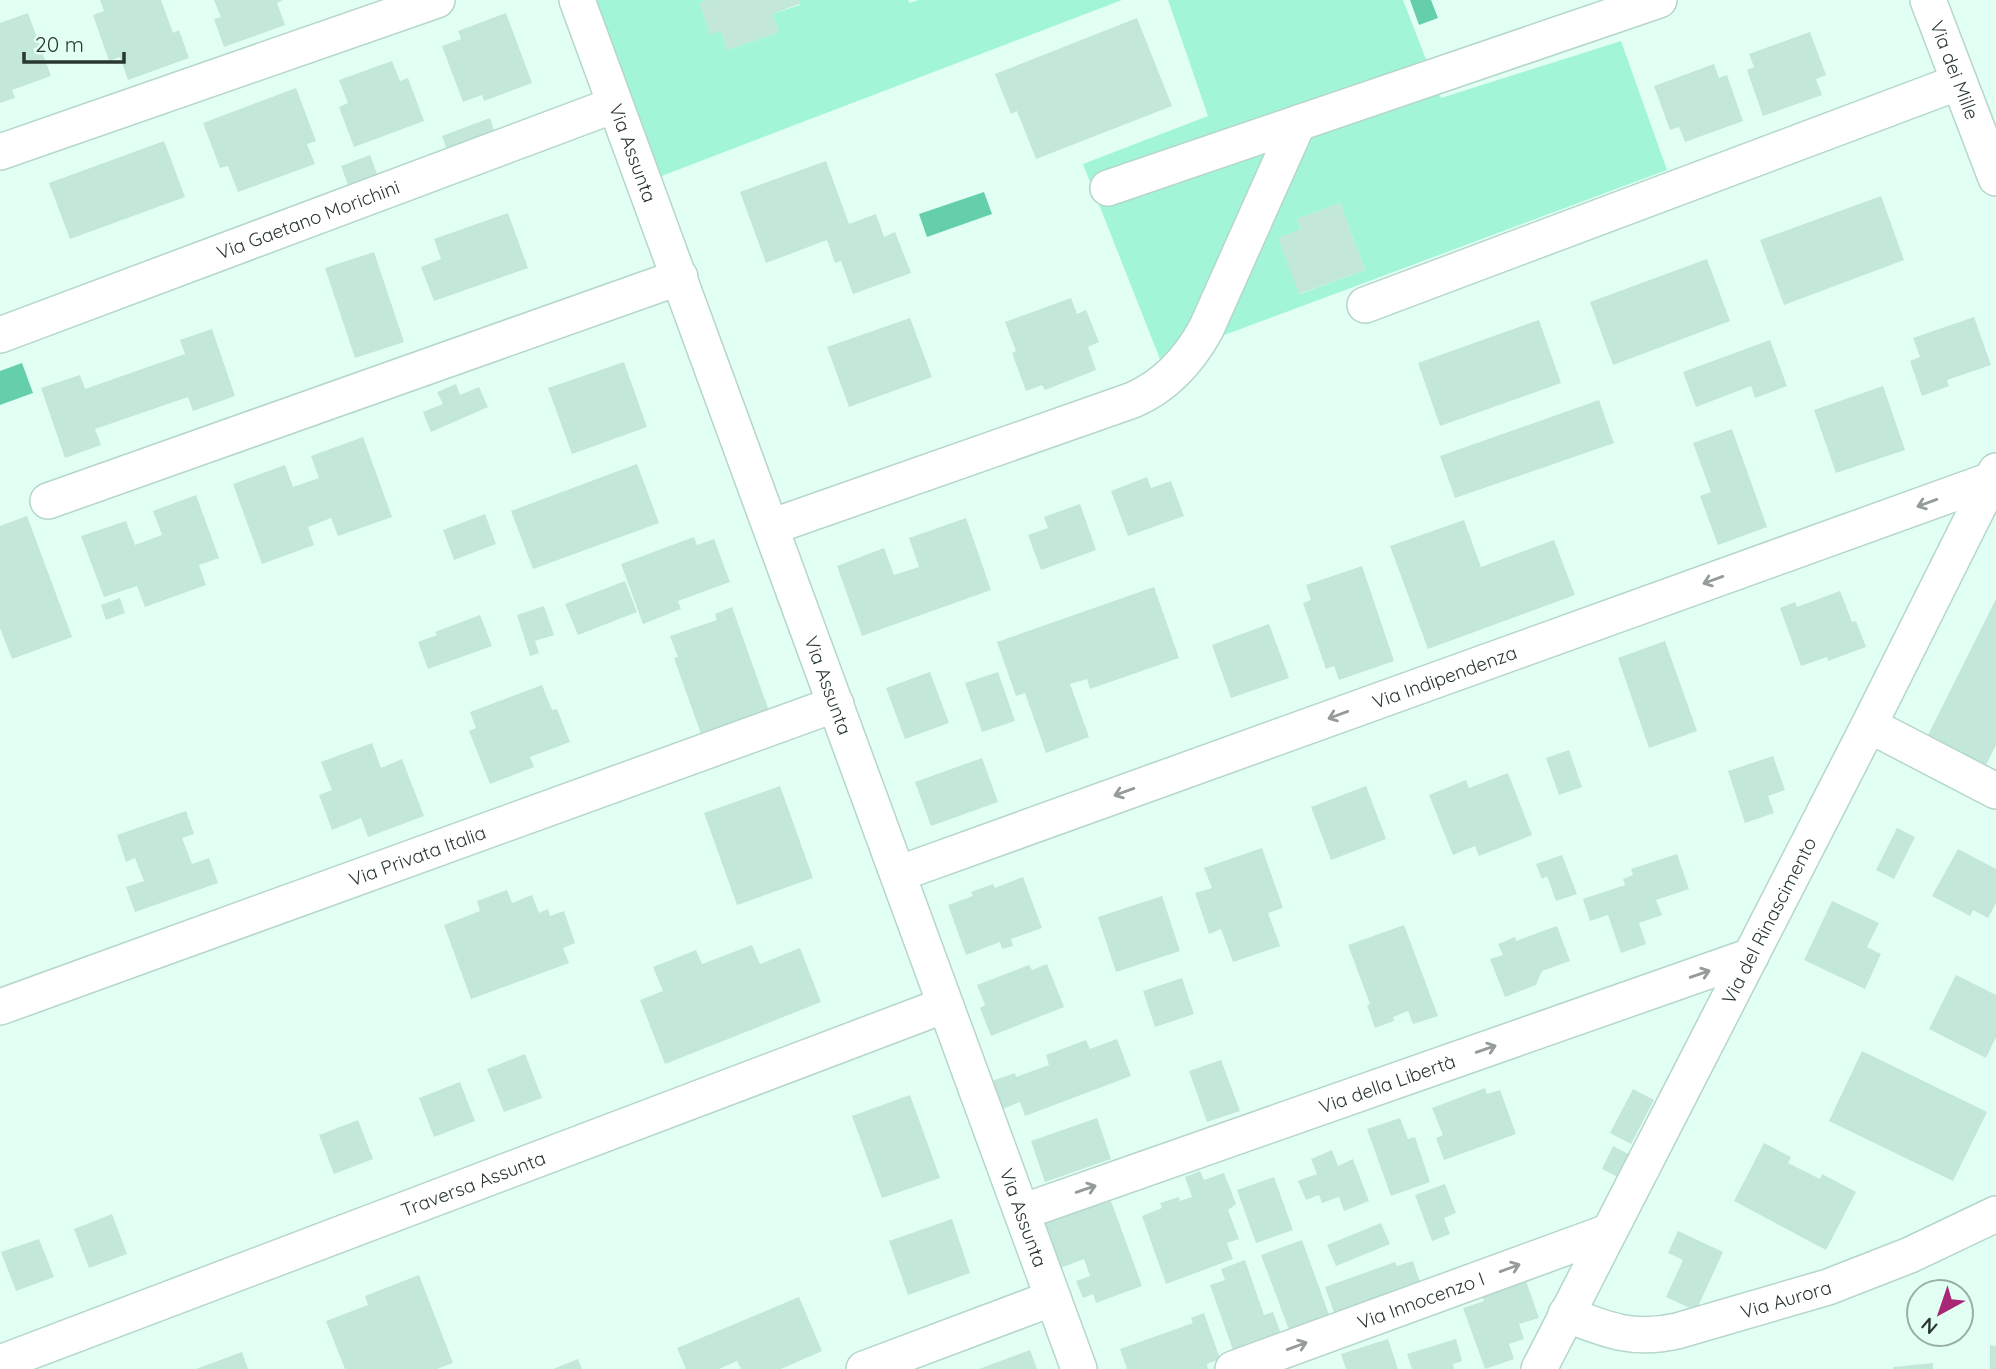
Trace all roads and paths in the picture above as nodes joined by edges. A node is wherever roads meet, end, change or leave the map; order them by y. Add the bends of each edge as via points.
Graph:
1 (437, 0) edge
2 (578, 0) edge
3 (1660, 0) edge
4 (1928, 0) edge
5 (1959, 82) junction
6 (614, 105) junction
7 (1297, 124) junction
8 (0, 152) edge
9 (1996, 178) edge
10 (1108, 188) dead end
11 (680, 277) junction
12 (1365, 306) dead end
13 (0, 335) edge
14 (1994, 475) edge
15 (48, 501) dead end
16 (771, 527) junction
17 (836, 704) junction
18 (1869, 725) junction
19 (1996, 791) edge
20 (898, 874) junction
21 (1751, 956) junction
22 (945, 1005) junction
23 (0, 1007) edge
24 (1022, 1212) junction
25 (1996, 1214) edge
26 (1608, 1232) junction
27 (1054, 1298) junction
28 (1566, 1314) junction
29 (0, 1363) edge
30 (864, 1369) edge
31 (1079, 1369) edge
32 (1233, 1369) edge
33 (1539, 1369) edge

1 - 8 street
2 - 6 street, Via Assunta
3 - 7 street
4 - 5 street, Via dei Mille
5 - 9 street, Via dei Mille
5 - 12 street
6 - 11 street, Via Assunta
6 - 13 street, Via Gaetano Morichini
7 - 10 street
7 - 16 street via 1206,329 1165,381 1133,400
11 - 15 street
11 - 16 street, Via Assunta
14 - 18 street, Via del Rinascimento
14 -> 20 street, Via Indipendenza
16 - 17 street, Via Assunta
17 - 20 street, Via Assunta
17 - 23 street, Via Privata Italia
18 - 19 street
18 - 21 street, Via del Rinascimento
20 - 22 street, Via Assunta
24 -> 21 street, Via della Libertà
21 - 26 street, Via del Rinascimento
22 - 24 street, Via Assunta
22 - 29 street, Traversa Assunta
24 - 27 street, Via Assunta
25 - 28 street, Via Aurora via 1828,1287 1668,1333 1623,1334
26 - 28 street, Via del Rinascimento
32 -> 26 street, Via Innocenzo I
27 - 30 street
27 - 31 street, Via Assunta
28 - 33 street, Via del Rinascimento

